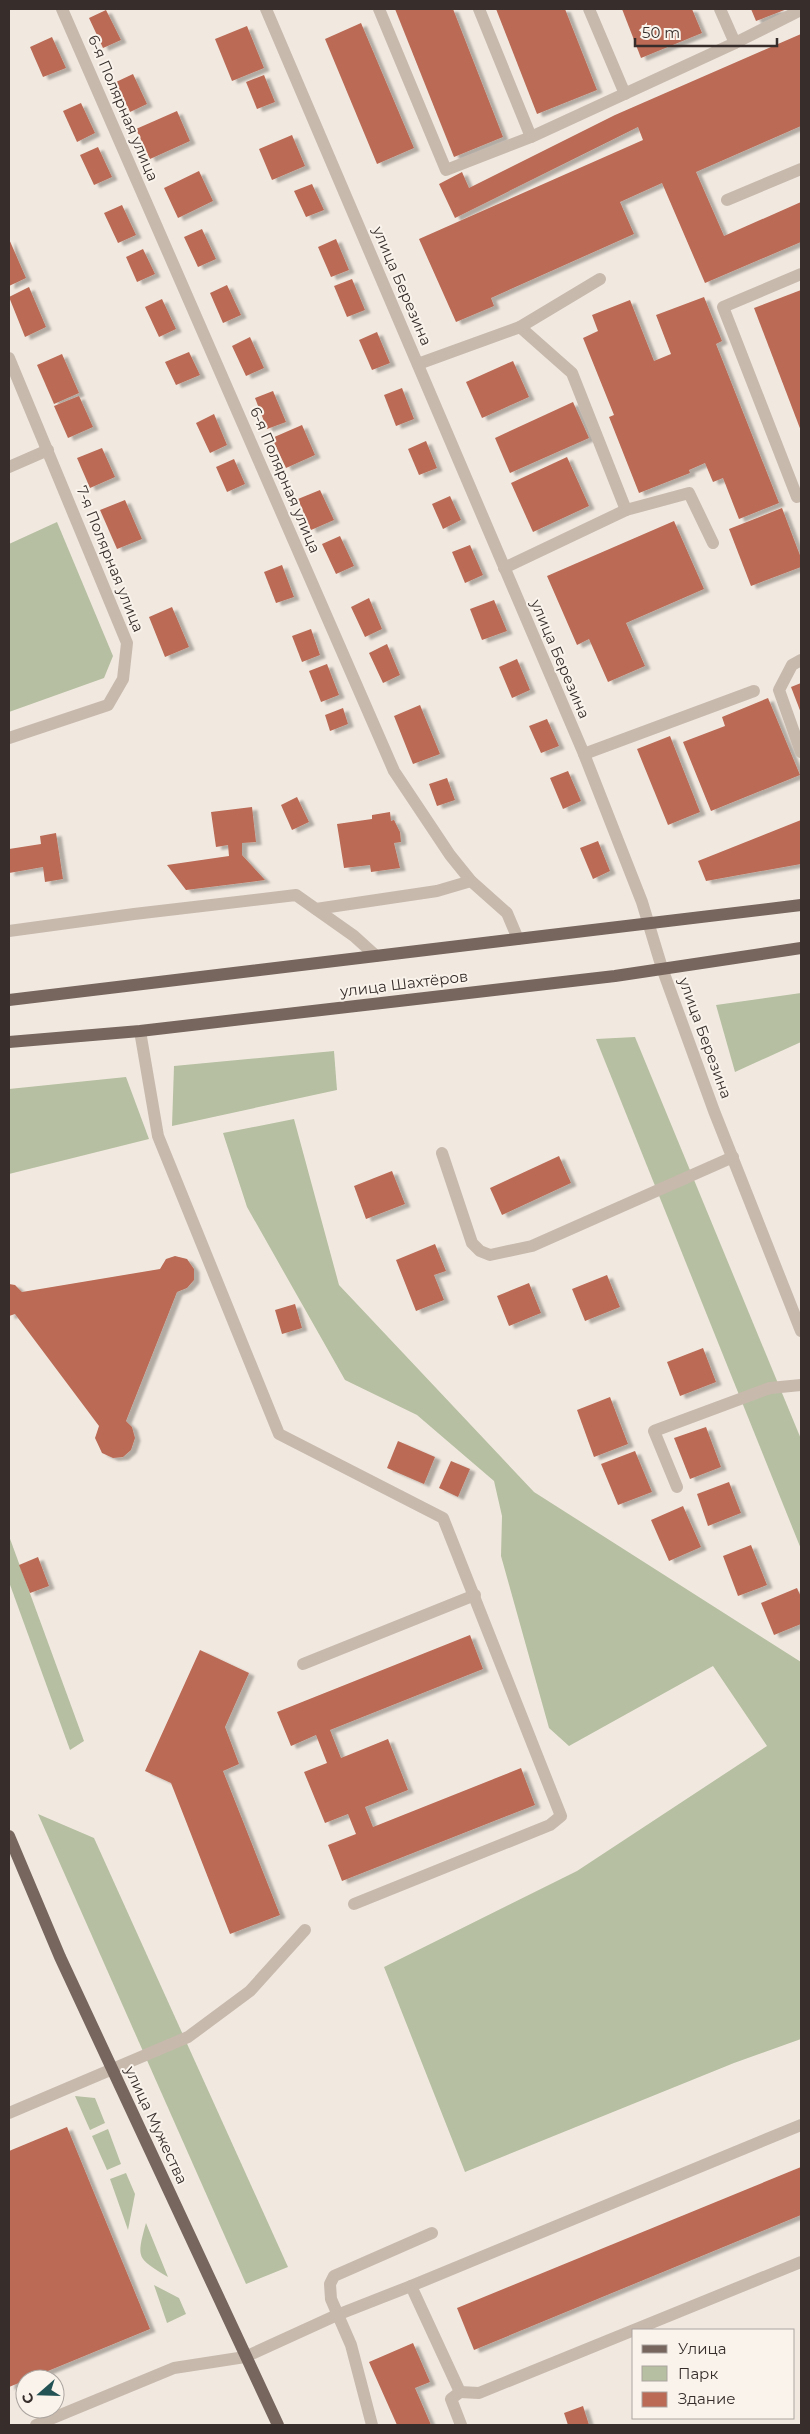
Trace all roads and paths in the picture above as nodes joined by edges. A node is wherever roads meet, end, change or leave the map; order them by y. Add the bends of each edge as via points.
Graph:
1 (62, 9) edge
2 (266, 9) edge
3 (379, 9) edge
4 (479, 9) edge
5 (589, 9) edge
6 (720, 9) edge
7 (801, 10) edge
8 (735, 43) junction
9 (624, 94) junction
10 (531, 138) junction
11 (801, 169) edge
12 (727, 200) dead end
13 (801, 274) edge
14 (600, 279) dead end
15 (520, 327) junction
16 (9, 358) edge
17 (418, 364) junction
18 (48, 450) junction
19 (9, 467) edge
20 (801, 495) edge
21 (626, 510) junction
22 (713, 543) dead end
23 (504, 568) junction
24 (801, 660) edge
25 (754, 691) dead end
26 (9, 738) edge
27 (801, 752) edge
28 (584, 754) junction
29 (471, 881) junction
30 (801, 905) edge
31 (316, 909) junction
32 (649, 923) junction
33 (9, 931) edge
34 (518, 939) junction
35 (801, 948) edge
36 (376, 956) junction
37 (662, 968) junction
38 (9, 1000) edge
39 (140, 1031) junction
40 (9, 1042) edge
41 (442, 1153) dead end
42 (733, 1158) junction
43 (801, 1331) edge
44 (801, 1385) edge
45 (677, 1488) dead end
46 (475, 1595) junction
47 (303, 1664) dead end
48 (9, 1836) edge
49 (354, 1904) dead end
50 (305, 1930) dead end
51 (112, 2068) junction
52 (9, 2113) edge
53 (801, 2124) edge
54 (432, 2233) dead end
55 (801, 2262) edge
56 (411, 2286) junction
57 (337, 2315) junction
58 (636, 2329) edge
59 (632, 2331) edge
60 (245, 2357) junction
61 (460, 2392) junction
62 (36, 2425) edge
63 (278, 2425) edge
64 (372, 2425) edge
65 (461, 2425) edge

1 - 29 street, 6-я Полярная улица via 394,771
2 - 17 street, улица Березина
3 - 10 street via 446,170
4 - 10 street
5 - 9 street
6 - 8 street
7 - 8 street
8 - 9 street
9 - 10 street
11 - 12 street
13 - 20 street via 723,307 797,497
14 - 15 street
15 - 17 street
15 - 21 street via 572,373
16 - 18 street, 7-я Полярная улица
17 - 23 street, улица Березина
18 - 19 street
18 - 26 street, 7-я Полярная улица via 127,643 123,679 108,705
21 - 22 street via 689,493
21 - 23 street
23 - 28 street, улица Березина
24 - 27 street via 792,665 779,690
25 - 28 street
28 - 32 street, улица Березина
29 - 31 street via 437,891
29 - 34 street, 6-я Полярная улица via 507,913
30 - 32 main road, улица Шахтёров
31 - 33 street via 296,895
31 - 36 street
32 - 34 main road, улица Шахтёров
32 - 37 street, улица Березина
34 - 36 main road, улица Шахтёров
35 - 37 main road, улица Шахтёров
36 - 38 main road, улица Шахтёров
37 - 39 main road, улица Шахтёров
37 - 42 street, улица Березина
39 - 40 main road, улица Шахтёров
39 - 46 street via 158,1136 279,1434 443,1518
41 - 42 street via 472,1243 480,1251 490,1254 532,1246
42 - 43 street, улица Березина
44 - 45 street via 770,1388 654,1431
46 - 47 street
46 - 49 street via 562,1816 550,1825
48 - 51 main road, улица Мужества
50 - 51 street via 250,1991 211,2021 188,2037
51 - 52 street
51 - 60 main road, улица Мужества
53 - 56 street
54 - 57 street via 334,2276 330,2292
55 - 58 street
56 - 57 street
56 - 61 street
57 - 60 street
57 - 64 street via 350,2345
59 - 61 street via 479,2393
60 - 62 street via 174,2368
60 - 63 main road, улица Мужества
61 - 65 street via 451,2399

